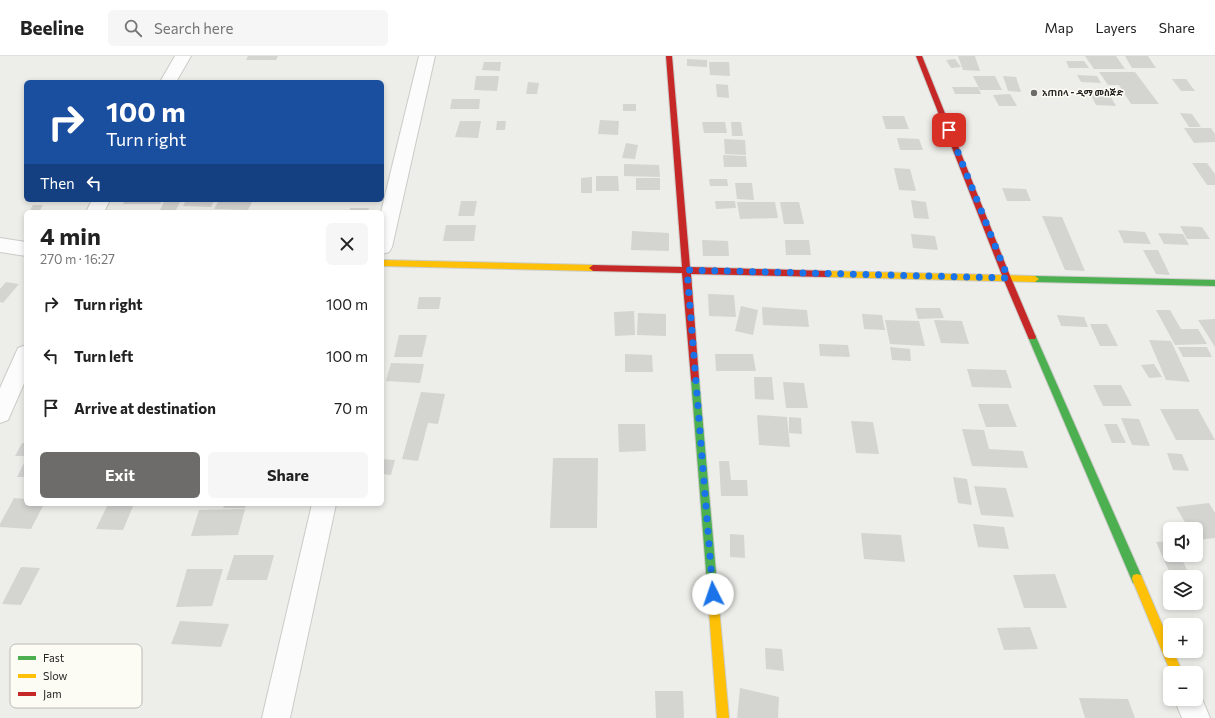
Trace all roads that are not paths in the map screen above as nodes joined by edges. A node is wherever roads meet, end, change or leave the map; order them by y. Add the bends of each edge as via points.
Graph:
1 (183, 56) edge
2 (427, 56) edge
3 (669, 56) edge
4 (920, 56) edge
5 (169, 80) edge
6 (384, 239) edge
7 (0, 245) edge
8 (24, 249) edge
9 (384, 263) edge
10 (687, 270) junction
11 (1008, 278) junction
12 (1215, 283) edge
13 (24, 358) edge
14 (0, 412) edge
15 (324, 506) edge
16 (1174, 666) edge
17 (1191, 706) edge
18 (276, 718) edge
19 (723, 718) edge
20 (1196, 718) edge

1 - 5 street
2 - 6 street
3 - 10 street
4 - 11 street
7 - 8 street
9 - 10 street
10 - 11 street
10 - 19 street
11 - 12 street
11 - 16 street
13 - 14 street
15 - 18 street
17 - 20 street

